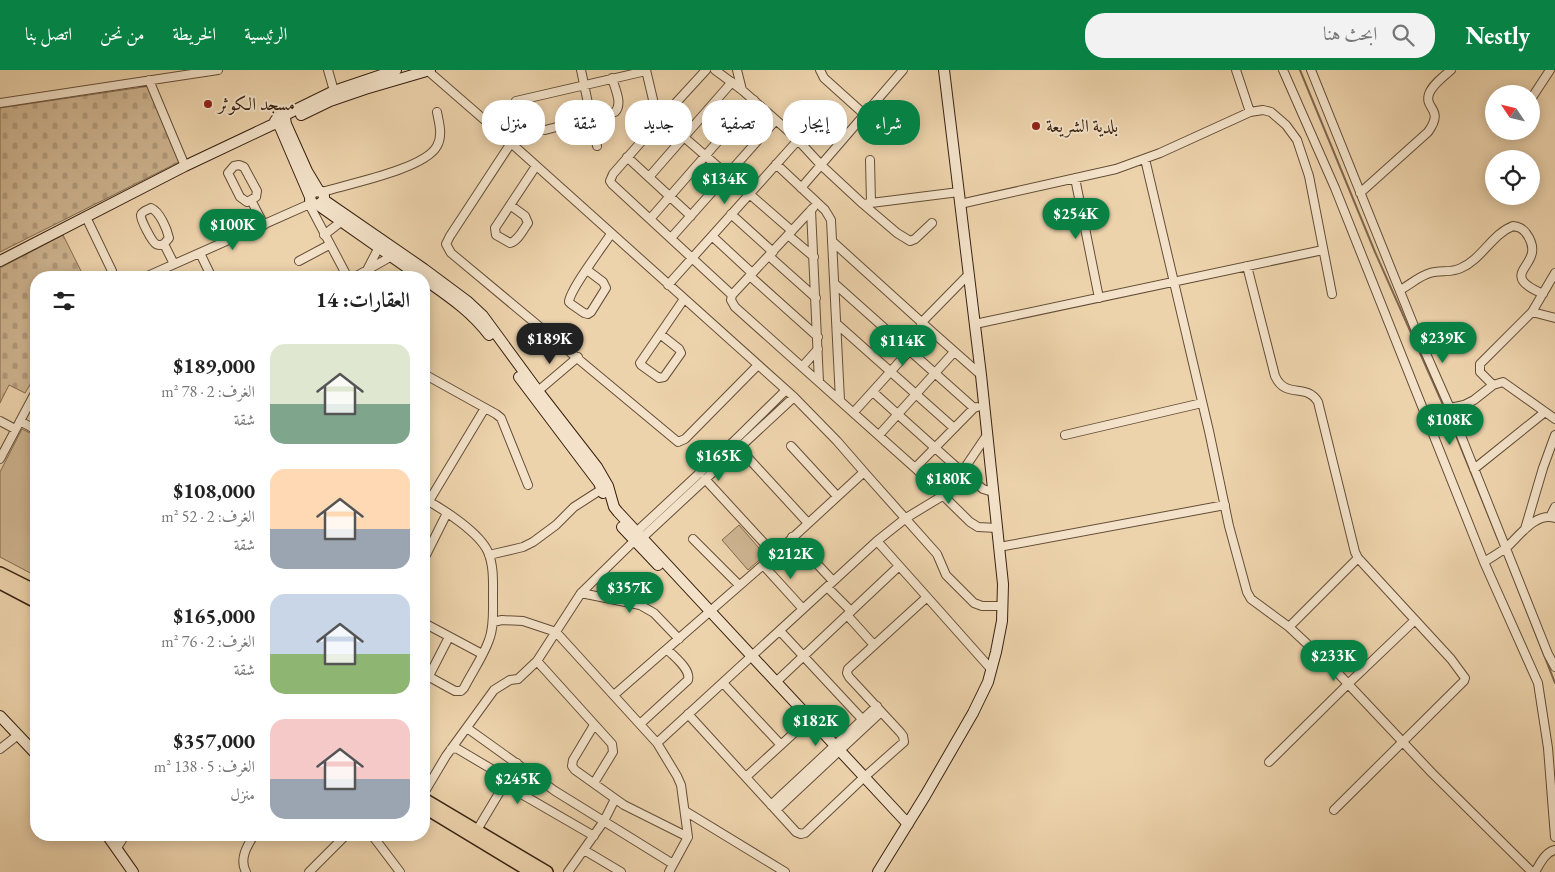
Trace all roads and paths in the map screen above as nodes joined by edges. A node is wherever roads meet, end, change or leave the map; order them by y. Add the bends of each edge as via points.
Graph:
1 (218, 70) edge
2 (328, 70) edge
3 (396, 70) edge
4 (428, 70) edge
5 (580, 70) edge
6 (646, 70) edge
7 (706, 70) edge
8 (715, 70) edge
9 (737, 70) edge
10 (820, 70) edge
11 (902, 70) edge
12 (944, 70) edge
13 (1236, 70) edge
14 (1283, 70) edge
15 (1311, 70) edge
16 (1451, 70) edge
17 (1550, 70) edge
18 (612, 78) junction
19 (149, 80) junction
20 (732, 82) junction
21 (584, 85) junction
22 (1540, 85) edge
23 (742, 90) junction
24 (334, 91) junction
25 (520, 100) edge
26 (587, 100) edge
27 (653, 100) edge
28 (678, 100) edge
29 (754, 100) edge
30 (876, 100) edge
31 (0, 103) edge
32 (857, 108) edge
33 (615, 111) edge
34 (437, 112) dead end
35 (1250, 112) junction
36 (482, 117) edge
37 (773, 117) edge
38 (776, 120) junction
39 (282, 122) junction
40 (857, 122) edge
41 (783, 126) edge
42 (555, 128) edge
43 (692, 129) edge
44 (545, 130) dead end
45 (692, 144) edge
46 (510, 145) edge
47 (513, 145) edge
48 (638, 145) edge
49 (677, 145) edge
50 (715, 145) edge
51 (793, 145) edge
52 (803, 145) edge
53 (705, 156) junction
54 (627, 157) junction
55 (1145, 159) junction
56 (870, 160) dead end
57 (776, 164) junction
58 (821, 165) junction
59 (185, 166) junction
60 (536, 166) junction
61 (648, 176) junction
62 (727, 176) junction
63 (1075, 178) junction
64 (801, 188) junction
65 (959, 192) junction
66 (1360, 193) junction
67 (749, 195) junction
68 (669, 197) junction
69 (316, 199) junction
70 (251, 200) junction
71 (818, 203) junction
72 (867, 203) junction
73 (960, 204) junction
74 (510, 205) junction
75 (812, 210) junction
76 (731, 214) junction
77 (690, 216) junction
78 (86, 217) junction
79 (650, 219) junction
80 (342, 221) junction
81 (932, 223) dead end
82 (264, 225) junction
83 (790, 233) junction
84 (611, 234) junction
85 (324, 235) junction
86 (712, 236) junction
87 (671, 238) junction
88 (833, 242) junction
89 (164, 244) junction
90 (330, 245) junction
91 (379, 247) junction
92 (1323, 250) junction
93 (200, 253) junction
94 (771, 254) junction
95 (392, 256) junction
96 (814, 257) junction
97 (693, 258) junction
98 (0, 261) edge
99 (299, 261) dead end
100 (174, 264) junction
101 (1246, 266) junction
102 (367, 270) joint
103 (587, 270) junction
104 (110, 271) edge
105 (161, 271) edge
106 (209, 271) edge
107 (344, 271) edge
108 (413, 271) edge
109 (427, 271) edge
110 (430, 273) edge
111 (1555, 273) edge
112 (751, 274) junction
113 (969, 274) junction
114 (1173, 282) junction
115 (430, 283) edge
116 (835, 284) junction
117 (668, 285) junction
118 (1400, 290) junction
119 (1332, 294) dead end
120 (1543, 294) junction
121 (732, 295) junction
122 (816, 298) junction
123 (1099, 298) junction
124 (684, 299) junction
125 (1532, 312) junction
126 (1555, 318) edge
127 (921, 322) junction
128 (837, 324) junction
129 (975, 324) junction
130 (929, 330) junction
131 (660, 334) junction
132 (818, 337) junction
133 (818, 349) junction
134 (909, 351) junction
135 (954, 352) junction
136 (578, 357) junction
137 (758, 365) junction
138 (802, 367) junction
139 (890, 371) junction
140 (934, 373) junction
141 (981, 375) junction
142 (430, 377) edge
143 (819, 382) junction
144 (1493, 385) junction
145 (786, 390) junction
146 (538, 391) junction
147 (872, 392) junction
148 (916, 393) junction
149 (794, 397) junction
150 (840, 400) junction
151 (1202, 403) junction
152 (984, 405) junction
153 (30, 407) edge
154 (485, 408) junction
155 (974, 408) junction
156 (1450, 408) junction
157 (854, 412) junction
158 (1545, 412) junction
159 (898, 414) junction
160 (1427, 418) junction
161 (1555, 419) edge
162 (0, 421) edge
163 (20, 421) junction
164 (30, 427) edge
165 (954, 428) junction
166 (15, 429) junction
167 (879, 435) junction
168 (987, 435) junction
169 (1064, 435) dead end
170 (1555, 435) edge
171 (791, 446) dead end
172 (739, 448) junction
173 (935, 448) junction
174 (0, 458) edge
175 (915, 468) junction
176 (1474, 469) junction
177 (864, 472) junction
178 (962, 472) junction
179 (704, 479) junction
180 (528, 485) dead end
181 (602, 489) junction
182 (993, 492) junction
183 (430, 494) edge
184 (944, 495) junction
185 (837, 496) junction
186 (430, 502) edge
187 (1225, 505) junction
188 (1555, 507) edge
189 (447, 513) junction
190 (1553, 517) edge
191 (906, 518) junction
192 (808, 523) junction
193 (997, 528) junction
194 (1525, 529) junction
195 (792, 537) junction
196 (636, 538) junction
197 (693, 539) dead end
198 (877, 541) junction
199 (432, 544) joint
200 (999, 547) junction
201 (430, 548) edge
202 (1507, 548) junction
203 (774, 554) junction
204 (489, 555) junction
205 (1358, 558) junction
206 (1484, 562) junction
207 (763, 565) junction
208 (899, 566) junction
209 (0, 573) edge
210 (0, 583) edge
211 (830, 584) junction
212 (739, 585) junction
213 (30, 588) edge
214 (581, 593) junction
215 (927, 597) junction
216 (30, 599) edge
217 (1002, 606) junction
218 (803, 609) junction
219 (708, 613) junction
220 (849, 613) junction
221 (1415, 620) junction
222 (493, 622) junction
223 (430, 627) edge
224 (1289, 627) junction
225 (780, 631) junction
226 (556, 632) junction
227 (449, 637) junction
228 (679, 639) junction
229 (874, 645) junction
230 (667, 649) junction
231 (482, 654) junction
232 (804, 656) junction
233 (750, 658) junction
234 (538, 662) junction
235 (1555, 665) edge
236 (430, 668) edge
237 (991, 669) junction
238 (430, 677) edge
239 (723, 682) junction
240 (776, 682) junction
241 (1348, 684) junction
242 (614, 695) junction
243 (879, 709) junction
244 (688, 714) junction
245 (0, 716) edge
246 (862, 719) junction
247 (806, 722) junction
248 (640, 724) junction
249 (594, 725) junction
250 (467, 728) junction
251 (18, 735) junction
252 (1402, 742) junction
253 (657, 743) junction
254 (781, 745) junction
255 (30, 748) edge
256 (0, 749) edge
257 (451, 749) junction
258 (835, 750) junction
259 (1269, 762) dead end
260 (517, 763) junction
261 (746, 778) junction
262 (862, 779) junction
263 (594, 783) junction
264 (430, 784) edge
265 (504, 784) junction
266 (615, 800) junction
267 (430, 803) edge
268 (774, 807) junction
269 (1334, 810) dead end
270 (430, 811) edge
271 (685, 811) junction
272 (604, 821) junction
273 (906, 827) junction
274 (477, 830) junction
275 (594, 836) junction
276 (688, 837) junction
277 (1555, 837) edge
278 (112, 841) edge
279 (121, 841) edge
280 (251, 841) edge
281 (340, 841) edge
282 (377, 841) edge
283 (117, 848) junction
284 (584, 850) junction
285 (1555, 850) edge
286 (673, 864) junction
287 (133, 872) edge
288 (246, 872) edge
289 (309, 872) edge
290 (400, 872) edge
291 (531, 872) edge
292 (547, 872) edge
293 (568, 872) edge
294 (621, 872) edge
295 (669, 872) edge
296 (785, 872) edge
297 (878, 872) edge
298 (1533, 872) edge

1 - 19 street
2 - 24 street
3 - 24 street
4 - 36 street
4 - 39 street via 330,101
5 - 21 street
6 - 18 street
6 - 27 street
7 - 28 street
8 - 20 street
9 - 23 street
10 - 32 street via 824,78
11 - 30 street
12 - 65 street
13 - 35 street
14 - 160 street via 1335,188
15 - 66 street
16 - 66 street via 1429,94 1434,124
17 - 22 street
18 - 21 street
18 - 33 street via 619,104
19 - 31 street
19 - 59 street
20 - 23 street
20 - 43 street
21 - 25 street
21 - 26 street
23 - 29 street
24 - 39 street
34 - 69 street via 440,132 432,154 406,168
35 - 55 street
35 - 92 street via 1271,112 1297,140 1309,176
37 - 38 street
38 - 41 street
38 - 62 street
39 - 59 street
39 - 69 street via 307,171
40 - 58 street
42 - 44 street
45 - 53 street
46 - 136 street via 446,244 451,253
47 - 60 street
48 - 54 street
49 - 61 street
50 - 53 street
51 - 57 street
52 - 58 street
53 - 62 street
53 - 68 street
54 - 61 street
54 - 79 street via 610,181
55 - 63 street
55 - 114 street
56 - 72 street
57 - 64 street
57 - 67 street
58 - 64 street
58 - 72 street
59 - 78 street
60 - 74 street
60 - 84 street
61 - 68 street
62 - 67 street
62 - 77 street
63 - 73 street
63 - 123 street
64 - 71 street
65 - 72 street
65 - 73 street
66 - 118 street
67 - 76 street
67 - 83 street
68 - 77 street
68 - 79 street
69 - 80 street
69 - 82 street
69 - 85 street
69 - 109 street
70 - 70 street via 256,197 257,190 244,168 234,166 228,173 236,190 244,201
70 - 82 street
71 - 75 street
71 - 88 street via 832,220
72 - 81 street via 897,233 910,241
73 - 113 street
74 - 74 street via 494,228 500,238 510,243 528,223 525,216
75 - 83 street
75 - 96 street
76 - 86 street
76 - 94 street
77 - 87 street
78 - 98 street
78 - 104 street
79 - 87 street
80 - 85 street
80 - 91 street
82 - 93 street
83 - 94 street
83 - 96 street
84 - 103 street
84 - 117 street
85 - 90 street
86 - 97 street
86 - 112 street
87 - 97 street
88 - 116 street
88 - 127 street
89 - 89 street via 169,238 157,213 154,209 146,210 141,217 153,241
89 - 100 street
90 - 99 street
90 - 107 street
91 - 95 street
91 - 102 street
92 - 101 street
92 - 119 street
93 - 100 street
93 - 106 street
94 - 112 street
94 - 122 street
95 - 102 street
95 - 108 street
96 - 122 street
97 - 117 street
97 - 121 street
100 - 105 street
101 - 114 street
101 - 205 street via 1279,385 1311,394 1318,402
103 - 103 street via 569,299 570,304 588,314 606,288
110 - 146 street via 475,307
111 - 120 street
112 - 121 street
112 - 132 street
113 - 127 street
113 - 129 street
114 - 123 street
114 - 151 street
115 - 181 street via 476,318
116 - 128 street
116 - 134 street
117 - 124 street
118 - 120 street via 1429,273 1460,269 1501,232 1513,226 1523,229 1533,250 1521,277
118 - 156 street
120 - 125 street
121 - 138 street via 731,300 736,307
122 - 132 street
123 - 129 street
124 - 131 street
124 - 137 street
125 - 126 street
125 - 144 street via 1480,364 1480,372
127 - 130 street
128 - 139 street
128 - 150 street
129 - 141 street
130 - 134 street
130 - 135 street
131 - 131 street via 640,364 659,378 664,377 681,353
132 - 133 street
133 - 138 street
133 - 143 street
134 - 139 street
134 - 140 street
135 - 140 street
135 - 141 street
136 - 137 street via 678,442 685,439
136 - 146 street
137 - 145 street
138 - 143 street
139 - 147 street
139 - 148 street
140 - 148 street
140 - 155 street
141 - 152 street
142 - 154 street
143 - 150 street
144 - 156 street via 1474,400
144 - 158 street via 1503,382
145 - 149 street
145 - 196 street
146 - 196 street via 600,472 618,512
147 - 157 street
147 - 159 street
148 - 159 street
148 - 165 street
149 - 172 street
149 - 177 street
150 - 157 street
151 - 169 street
151 - 187 street
152 - 155 street
152 - 168 street
153 - 163 street
154 - 180 street via 504,424
154 - 183 street
155 - 165 street
156 - 160 street
156 - 176 street
157 - 167 street
158 - 161 street
158 - 176 street
159 - 167 street
159 - 173 street
160 - 206 street
162 - 166 street
163 - 164 street
163 - 166 street
165 - 173 street
166 - 174 street
167 - 175 street
168 - 178 street
168 - 182 street
170 - 194 street
171 - 185 street
172 - 179 street
172 - 192 street
173 - 175 street
173 - 178 street
175 - 184 street
176 - 202 street
177 - 185 street
177 - 191 street
178 - 182 street via 983,489
178 - 184 street
179 - 196 street
179 - 203 street
181 - 196 street via 613,516
181 - 204 street via 574,507 533,542
182 - 193 street
184 - 191 street
184 - 193 street via 974,525
185 - 192 street
186 - 189 street
187 - 200 street
187 - 224 street via 1247,592 1251,599
188 - 190 street
189 - 199 street
189 - 204 street via 479,539
190 - 194 street via 1542,518
191 - 198 street
191 - 217 street via 937,554 946,576 974,603
192 - 195 street
193 - 200 street
194 - 202 street
195 - 203 street
195 - 211 street
196 - 214 street
196 - 219 street
197 - 212 street
198 - 208 street
198 - 211 street
199 - 201 street
200 - 217 street
202 - 206 street
202 - 235 street
203 - 207 street
204 - 222 street via 493,575
205 - 221 street
205 - 224 street
206 - 277 street via 1538,683 1548,748
207 - 212 street
207 - 218 street
208 - 215 street
208 - 220 street
209 - 213 main road
210 - 216 main road
211 - 218 street
211 - 220 street
212 - 219 street
214 - 226 street
214 - 228 street via 640,605 654,613
215 - 229 street
215 - 237 street
217 - 237 street via 1002,621
218 - 225 street
219 - 228 street
219 - 233 street
220 - 229 street
220 - 232 street
221 - 241 street
221 - 252 street via 1465,678
222 - 226 street via 523,621
222 - 231 street
223 - 227 street
224 - 241 street
225 - 232 street
225 - 233 street
226 - 234 street
226 - 242 street
227 - 231 street
227 - 236 street
228 - 230 street
229 - 243 street via 847,673
230 - 242 street
230 - 248 street via 687,671 688,680
231 - 238 street via 461,691
232 - 240 street
232 - 246 street
233 - 239 street
233 - 240 street
233 - 247 street
234 - 249 street
234 - 250 street via 518,679 494,690
237 - 273 street via 973,714
239 - 244 street
239 - 254 street
240 - 258 street
241 - 252 street
241 - 259 street
242 - 248 street
243 - 246 street
243 - 258 street
243 - 262 street via 903,736 904,742
244 - 253 street
244 - 261 street
245 - 251 street
246 - 258 street
247 - 254 street
247 - 258 street
248 - 253 street
249 - 263 street via 612,744 613,752
249 - 263 street via 572,763 575,770
250 - 257 street
250 - 260 street
251 - 255 street
251 - 256 street
252 - 269 street
252 - 298 street
253 - 271 street via 679,780
254 - 261 street
257 - 264 street
257 - 265 street via 456,748 505,777
258 - 262 street
258 - 268 street
260 - 265 street
260 - 272 street via 554,791
261 - 268 street
262 - 268 street via 801,834
262 - 273 street
263 - 266 street
265 - 274 street
265 - 275 street
266 - 272 street
266 - 276 street
267 - 274 main road
270 - 291 main road
271 - 276 street
271 - 296 street
272 - 275 street
272 - 286 street
273 - 297 street
274 - 292 main road
275 - 284 street
276 - 286 street
278 - 283 street
279 - 283 street
280 - 288 street via 244,854
281 - 289 street
282 - 290 street
283 - 287 street
284 - 293 street
284 - 294 street
285 - 298 street via 1547,854
286 - 295 street

